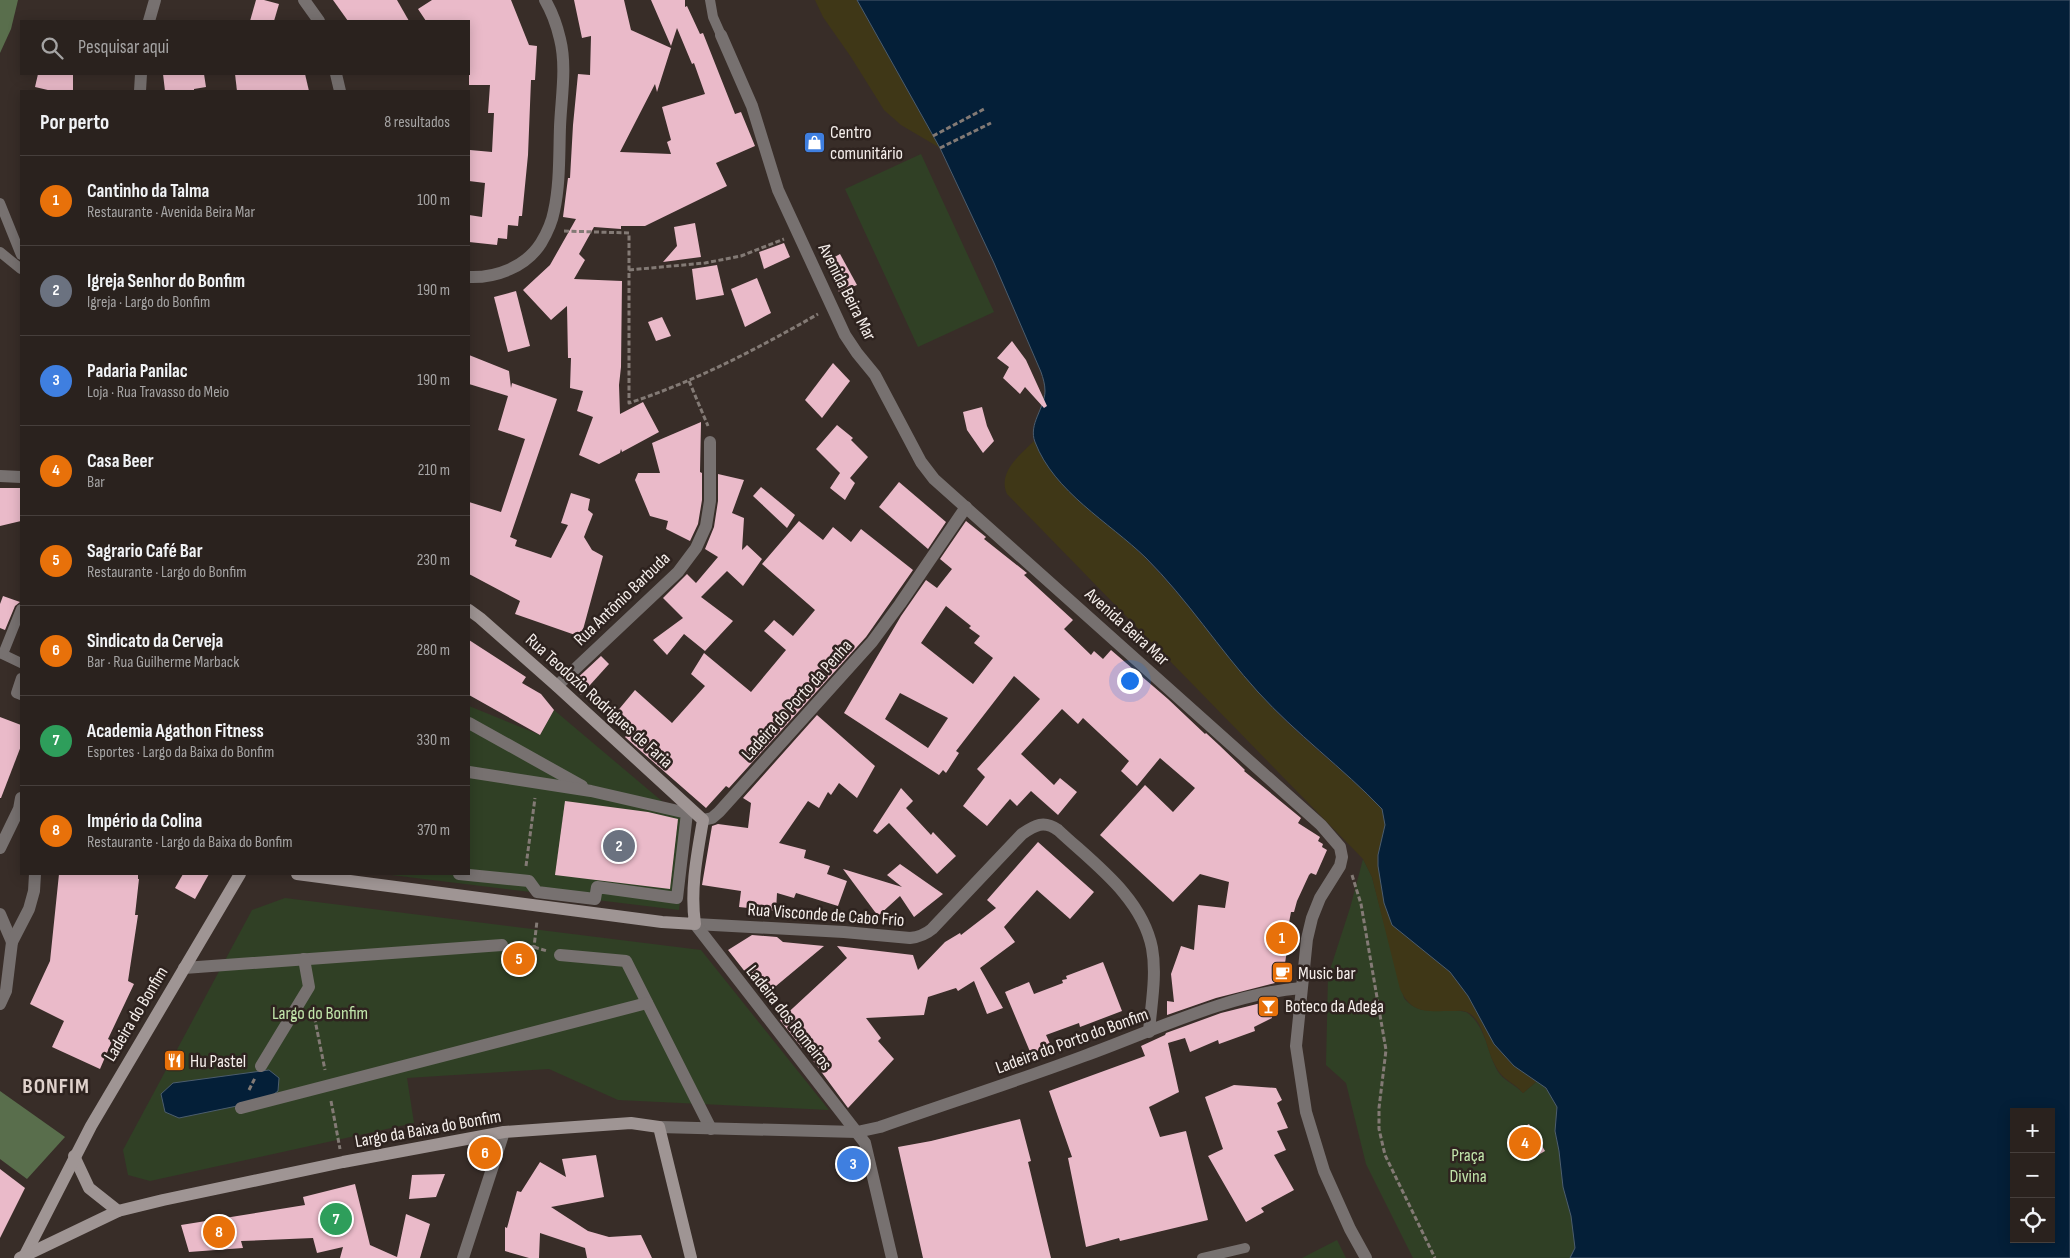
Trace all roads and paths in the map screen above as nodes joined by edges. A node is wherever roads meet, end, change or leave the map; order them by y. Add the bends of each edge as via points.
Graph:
1 (155, 0) edge
2 (304, 0) edge
3 (545, 0) edge
4 (710, 0) edge
5 (149, 20) edge
6 (318, 20) edge
7 (721, 35) joint
8 (141, 75) edge
9 (336, 75) edge
10 (140, 90) edge
11 (340, 90) edge
12 (986, 108) dead end
13 (991, 123) dead end
14 (933, 136) dead end
15 (940, 148) dead end
16 (0, 203) edge
17 (548, 230) junction
18 (798, 234) junction
19 (0, 252) edge
20 (20, 253) edge
21 (20, 268) edge
22 (629, 270) junction
23 (470, 277) edge
24 (832, 306) junction
25 (689, 381) junction
26 (710, 442) joint
27 (0, 476) edge
28 (20, 478) edge
29 (966, 507) junction
30 (20, 611) edge
31 (470, 611) edge
32 (2, 653) edge
33 (20, 662) edge
34 (20, 681) edge
35 (557, 686) junction
36 (20, 695) edge
37 (470, 725) edge
38 (470, 772) edge
39 (537, 782) junction
40 (590, 791) junction
41 (20, 809) edge
42 (702, 820) junction
43 (2, 836) edge
44 (0, 848) edge
45 (1342, 857) junction
46 (36, 875) edge
47 (239, 875) edge
48 (305, 875) edge
49 (468, 875) edge
50 (524, 881) junction
51 (0, 914) edge
52 (695, 924) junction
53 (536, 930) dead end
54 (12, 942) junction
55 (502, 945) joint
56 (560, 955) dead end
57 (304, 959) junction
58 (184, 968) junction
59 (1301, 988) junction
60 (647, 1003) junction
61 (0, 1004) edge
62 (1149, 1032) junction
63 (260, 1066) joint
64 (240, 1108) joint
65 (659, 1127) junction
66 (711, 1130) junction
67 (504, 1132) junction
68 (857, 1132) junction
69 (74, 1156) junction
70 (118, 1211) junction
71 (1245, 1248) dead end
72 (26, 1257) edge
73 (463, 1258) edge
74 (691, 1258) edge
75 (892, 1258) edge
76 (1202, 1258) edge
77 (1366, 1258) edge
78 (1435, 1258) edge

1 - 5 street
2 - 6 street
3 - 17 street via 560,40 563,70 557,186
4 - 7 lane
7 - 18 street, Avenida Beira Mar via 752,106 778,190
8 - 10 street
9 - 11 street
12 - 14 path
13 - 15 path
16 - 20 lane
17 - 22 path via 629,233
17 - 23 street via 526,259 507,271 486,278
18 - 22 path via 741,256
18 - 24 street, Avenida Beira Mar
19 - 21 lane
22 - 25 path via 629,403
24 - 25 path via 771,342
24 - 29 street, Avenida Beira Mar via 849,341 885,391 921,462 934,479
25 - 26 path via 709,428
26 - 35 street, Rua Antônio Barbuda via 710,502 706,526 696,548 678,572
27 - 28 street
29 - 42 street, Ladeira do Porto da Penha via 866,649 719,812
29 - 45 street, Avenida Beira Mar via 1321,825 1340,847
30 - 32 lane
31 - 35 street, Rua Teodozio Rodrigues de Faria
32 - 33 lane
34 - 36 lane via 16,693
35 - 42 street, Rua Teodozio Rodrigues de Faria
37 - 40 street
38 - 39 street
39 - 40 street
39 - 50 path
40 - 50 street via 687,813 677,898 597,887 595,900 537,892 529,881
41 - 43 street
42 - 52 street via 693,885
43 - 44 street
45 - 59 street via 1312,918
45 - 78 path via 1354,879 1361,904 1383,1025 1386,1050 1379,1129 1386,1155
46 - 54 street via 29,909
47 - 58 street, Ladeira do Bonfim
48 - 52 street
49 - 50 street
51 - 54 street
52 - 62 street, Rua Visconde de Cabo Frio via 919,937 926,934 1022,834 1040,823 1050,824 1117,885 1145,927 1154,969
52 - 68 street, Ladeira dos Romeiros
53 - 55 path via 534,947
54 - 61 street via 6,991
55 - 57 street
56 - 60 street via 626,961
57 - 58 street
57 - 63 street via 309,987
58 - 69 street, Ladeira do Bonfim
59 - 62 street, Ladeira do Porto do Bonfim via 1260,994
59 - 77 street via 1296,1046 1306,1112 1324,1171
60 - 64 street
60 - 66 street
62 - 68 street, Ladeira do Porto do Bonfim via 880,1127
63 - 64 path
65 - 66 street, Largo da Baixa do Bonfim
65 - 67 street, Largo da Baixa do Bonfim via 631,1124
65 - 74 street
66 - 68 street, Largo da Baixa do Bonfim
67 - 70 street, Largo da Baixa do Bonfim via 343,1162
67 - 73 street
68 - 75 street, Ladeira dos Romeiros via 867,1148
69 - 70 street via 89,1188
69 - 72 street, Ladeira do Bonfim
70 - 72 street, Largo da Baixa do Bonfim
71 - 76 lane

